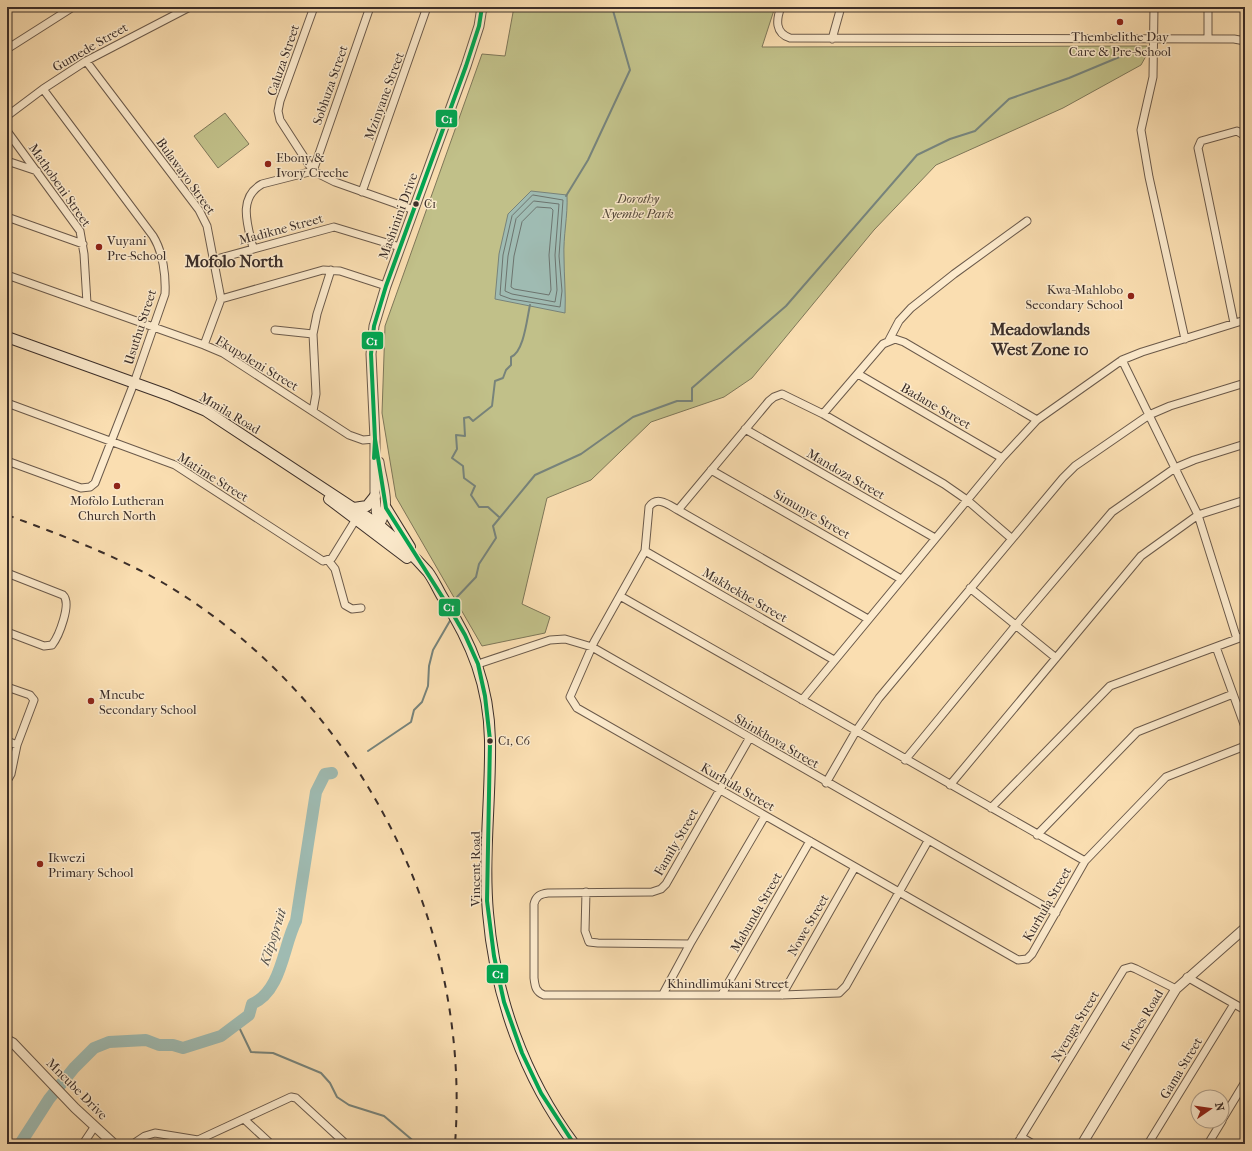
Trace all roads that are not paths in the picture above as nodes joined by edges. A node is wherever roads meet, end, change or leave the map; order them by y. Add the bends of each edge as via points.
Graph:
1 (73, 7) edge
2 (190, 7) edge
3 (314, 7) edge
4 (370, 7) edge
5 (427, 7) edge
6 (482, 7) edge
7 (780, 7) edge
8 (841, 7) edge
9 (1154, 7) edge
10 (1208, 7) edge
11 (832, 38) junction
12 (1154, 38) junction
13 (1208, 39) junction
14 (1245, 41) edge
15 (7, 49) edge
16 (86, 61) junction
17 (43, 89) junction
18 (7, 116) edge
19 (7, 131) edge
20 (1245, 136) edge
21 (7, 161) edge
22 (37, 171) junction
23 (313, 171) junction
24 (362, 192) junction
25 (414, 210) junction
26 (7, 217) edge
27 (1027, 221) dead end
28 (83, 244) junction
29 (400, 247) junction
30 (253, 248) junction
31 (213, 260) junction
32 (331, 270) junction
33 (7, 275) edge
34 (386, 286) junction
35 (221, 299) junction
36 (87, 304) junction
37 (1245, 320) edge
38 (1234, 323) junction
39 (154, 328) junction
40 (274, 330) dead end
41 (314, 334) junction
42 (7, 337) edge
43 (1185, 339) junction
44 (889, 340) junction
45 (7, 342) edge
46 (204, 345) junction
47 (1122, 360) junction
48 (858, 374) junction
49 (1245, 383) edge
50 (133, 385) junction
51 (7, 403) edge
52 (313, 411) junction
53 (823, 414) junction
54 (1149, 415) junction
55 (1037, 420) junction
56 (745, 430) junction
57 (242, 436) junction
58 (375, 439) junction
59 (112, 441) junction
60 (1245, 444) edge
61 (1002, 458) junction
62 (7, 461) edge
63 (1175, 468) junction
64 (711, 470) junction
65 (375, 496) junction
66 (967, 500) junction
67 (1245, 500) edge
68 (354, 508) junction
69 (386, 508) junction
70 (678, 510) junction
71 (1198, 515) junction
72 (356, 519) junction
73 (379, 525) junction
74 (368, 528) junction
75 (935, 538) junction
76 (1012, 538) junction
77 (645, 551) junction
78 (328, 560) junction
79 (413, 560) junction
80 (7, 573) edge
81 (901, 579) junction
82 (970, 588) junction
83 (620, 596) junction
84 (361, 608) dead end
85 (868, 619) junction
86 (1016, 625) junction
87 (7, 632) edge
88 (1245, 636) edge
89 (1237, 639) junction
90 (592, 647) junction
91 (1216, 647) junction
92 (1056, 658) junction
93 (834, 660) junction
94 (478, 664) junction
95 (7, 686) edge
96 (1232, 694) junction
97 (802, 700) junction
98 (1245, 727) edge
99 (856, 731) junction
100 (749, 739) junction
101 (7, 741) edge
102 (17, 745) junction
103 (1245, 746) edge
104 (906, 760) junction
105 (7, 781) edge
106 (826, 783) junction
107 (950, 785) junction
108 (720, 790) junction
109 (991, 808) junction
110 (765, 816) junction
111 (1037, 835) junction
112 (810, 841) junction
113 (928, 841) junction
114 (1085, 861) junction
115 (855, 867) junction
116 (586, 892) junction
117 (899, 893) junction
118 (537, 898) joint
119 (1056, 913) junction
120 (1245, 928) edge
121 (690, 944) junction
122 (1187, 977) junction
123 (1176, 989) junction
124 (663, 994) junction
125 (722, 994) junction
126 (782, 995) junction
127 (1245, 1001) edge
128 (1239, 1007) edge
129 (7, 1040) edge
130 (1245, 1082) edge
131 (1230, 1107) edge
132 (245, 1120) junction
133 (95, 1126) junction
134 (1217, 1129) edge
135 (1021, 1136) junction
136 (199, 1142) edge
137 (84, 1144) edge
138 (114, 1144) edge
139 (132, 1144) edge
140 (271, 1144) edge
141 (346, 1144) edge
142 (574, 1144) edge
143 (1017, 1144) edge
144 (1033, 1144) edge
145 (1082, 1144) edge
146 (1148, 1144) edge
147 (1208, 1144) edge

1 - 15 street
2 - 16 street, Gumede Street
3 - 23 street, Caluza Street via 278,111 290,138
4 - 23 street, Sobhuza Street
5 - 24 street, Mzinyane Street
6 - 25 street, Mashinini Drive via 479,26 466,66
7 - 11 street via 776,21 785,36
8 - 11 street
9 - 12 street
10 - 13 street
11 - 12 street
12 - 13 street
12 - 43 street via 1153,77 1141,130
13 - 14 street
16 - 17 street, Gumede Street
16 - 31 street, Bulawayo Street via 203,217
17 - 18 street, Gumede Street
17 - 39 street, Usuthu Street via 157,242 165,288 164,300
19 - 22 street, Mathobeni Street
20 - 38 street via 1238,131 1207,138 1201,140 1198,148
21 - 22 street
22 - 28 street, Mathobeni Street via 78,228
23 - 24 street, Caluza Street
23 - 30 street via 262,184 250,193 246,214
24 - 25 street, Caluza Street
25 - 29 street, Mashinini Drive
26 - 28 street
27 - 44 street via 911,308 899,321
28 - 36 street, Mathobeni Street
29 - 30 street, Madikne Street via 334,227
29 - 34 street, Mashinini Drive
30 - 31 street, Madikne Street
31 - 35 street, Bulawayo Street
32 - 34 street
32 - 35 street via 323,270
32 - 41 street via 317,314
33 - 36 street, Ekupoleni Street
34 - 58 street, Mashinini Drive via 372,338
35 - 46 street
36 - 39 street, Ekupoleni Street
37 - 38 street
38 - 43 street
39 - 46 street, Ekupoleni Street
39 - 50 street, Usuthu Street
40 - 41 street
41 - 52 street via 316,394
42 - 50 main road, Mmila Road
43 - 47 street
44 - 48 street
44 - 55 street via 904,342
45 - 50 main road, Mmila Road
46 - 52 street, Ekupoleni Street via 235,360
47 - 54 street
47 - 55 street
48 - 53 street
48 - 61 street, Badane Street
49 - 54 street
50 - 57 main road, Mmila Road via 206,411
50 - 59 street, Usuthu Street
51 - 59 street, Matime Street
52 - 58 street, Ekupoleni Street via 355,438
53 - 56 street via 787,395 778,395 769,401
53 - 66 street
54 - 63 street
54 - 76 street via 1075,466
55 - 61 street
56 - 64 street
56 - 75 street, Mandoza Street
57 - 68 main road, Mmila Road
57 - 72 main road, Mmila Road
58 - 65 street, Mashinini Drive
58 - 69 street, Mashinini Drive
59 - 62 street, Usuthu Street via 95,484 90,487 81,488
59 - 78 street, Matime Street via 175,465 317,558
60 - 63 street
61 - 66 street
63 - 71 street
63 - 86 street via 1106,517
64 - 70 street
64 - 81 street, Simunye Street
65 - 68 main road via 367,506
65 - 73 street, Mashinini Drive
66 - 75 street
66 - 76 street
67 - 71 street
68 - 73 main road, Mmila Road
69 - 73 street
69 - 79 main road
70 - 77 street, Kurhula Street via 661,501 651,504
70 - 85 street, Kurhula Street
71 - 89 street
71 - 92 street via 1141,556
72 - 74 main road, Mmila Road
72 - 78 street via 332,558
73 - 74 street
73 - 79 main road, Vincent Road
74 - 79 main road, Vincent Road
75 - 81 street
76 - 82 street
77 - 83 street, Kurhula Street
77 - 93 street, Makhekhe Street
78 - 84 street via 335,569 345,605 352,609
79 - 94 main road, Vincent Road via 450,608
80 - 87 street via 65,597 67,609 52,645 44,646
81 - 85 street
82 - 86 street
82 - 99 street via 879,698
83 - 90 street, Kurhula Street
83 - 97 street
85 - 93 street
86 - 92 street
86 - 104 street
88 - 89 street
89 - 91 street
90 - 94 street, Shinkhova Street via 564,639 550,640
90 - 100 street, Shinkhova Street
90 - 108 street, Kurhula Street via 571,693 571,702
91 - 96 street
91 - 109 street via 1110,686
92 - 107 street
93 - 97 street
94 - 142 main road, Vincent Road via 490,740 487,901 494,956 504,1002 522,1053 545,1099
95 - 102 street via 30,695 34,700
96 - 98 street
96 - 111 street via 1137,732
97 - 99 street
99 - 104 street
99 - 106 street
100 - 106 street, Shinkhova Street
100 - 108 street, Family Street
101 - 102 street
102 - 105 street
103 - 114 street, Kurhula Street via 1166,777
104 - 107 street
106 - 113 street, Shinkhova Street
107 - 109 street
108 - 110 street, Kurhula Street
108 - 116 street, Family Street via 661,889 652,892
109 - 111 street
110 - 112 street, Kurhula Street
110 - 121 street
111 - 114 street
112 - 115 street, Kurhula Street
112 - 125 street, Mabunda Street
113 - 117 street, Khindlimukani Street
113 - 119 street, Shinkhova Street
114 - 119 street, Kurhula Street
115 - 117 street, Kurhula Street
115 - 126 street, Nowe Street
116 - 118 street, Family Street via 548,893
116 - 121 street via 585,931 589,942
117 - 119 street, Kurhula Street via 1018,960 1027,959 1032,954
117 - 126 street, Khindlimukani Street via 842,990 835,994
118 - 124 street, Khindlimukani Street via 534,904 534,986 540,993
120 - 122 street, Forbes Road
121 - 124 street
122 - 123 street, Forbes Road
122 - 128 street
123 - 135 street, Nyenga Street via 1131,967 1124,969
123 - 145 street, Forbes Road
124 - 125 street, Khindlimukani Street
125 - 126 street, Khindlimukani Street
127 - 128 street, Gama Street
128 - 146 street, Gama Street
129 - 133 street, Mncube Drive
130 - 131 street
132 - 136 street
132 - 140 street
132 - 141 street via 293,1097
133 - 137 street
133 - 138 street, Mncube Drive
134 - 147 street
135 - 143 street, Nyenga Street
135 - 144 street
136 - 139 street via 155,1133

